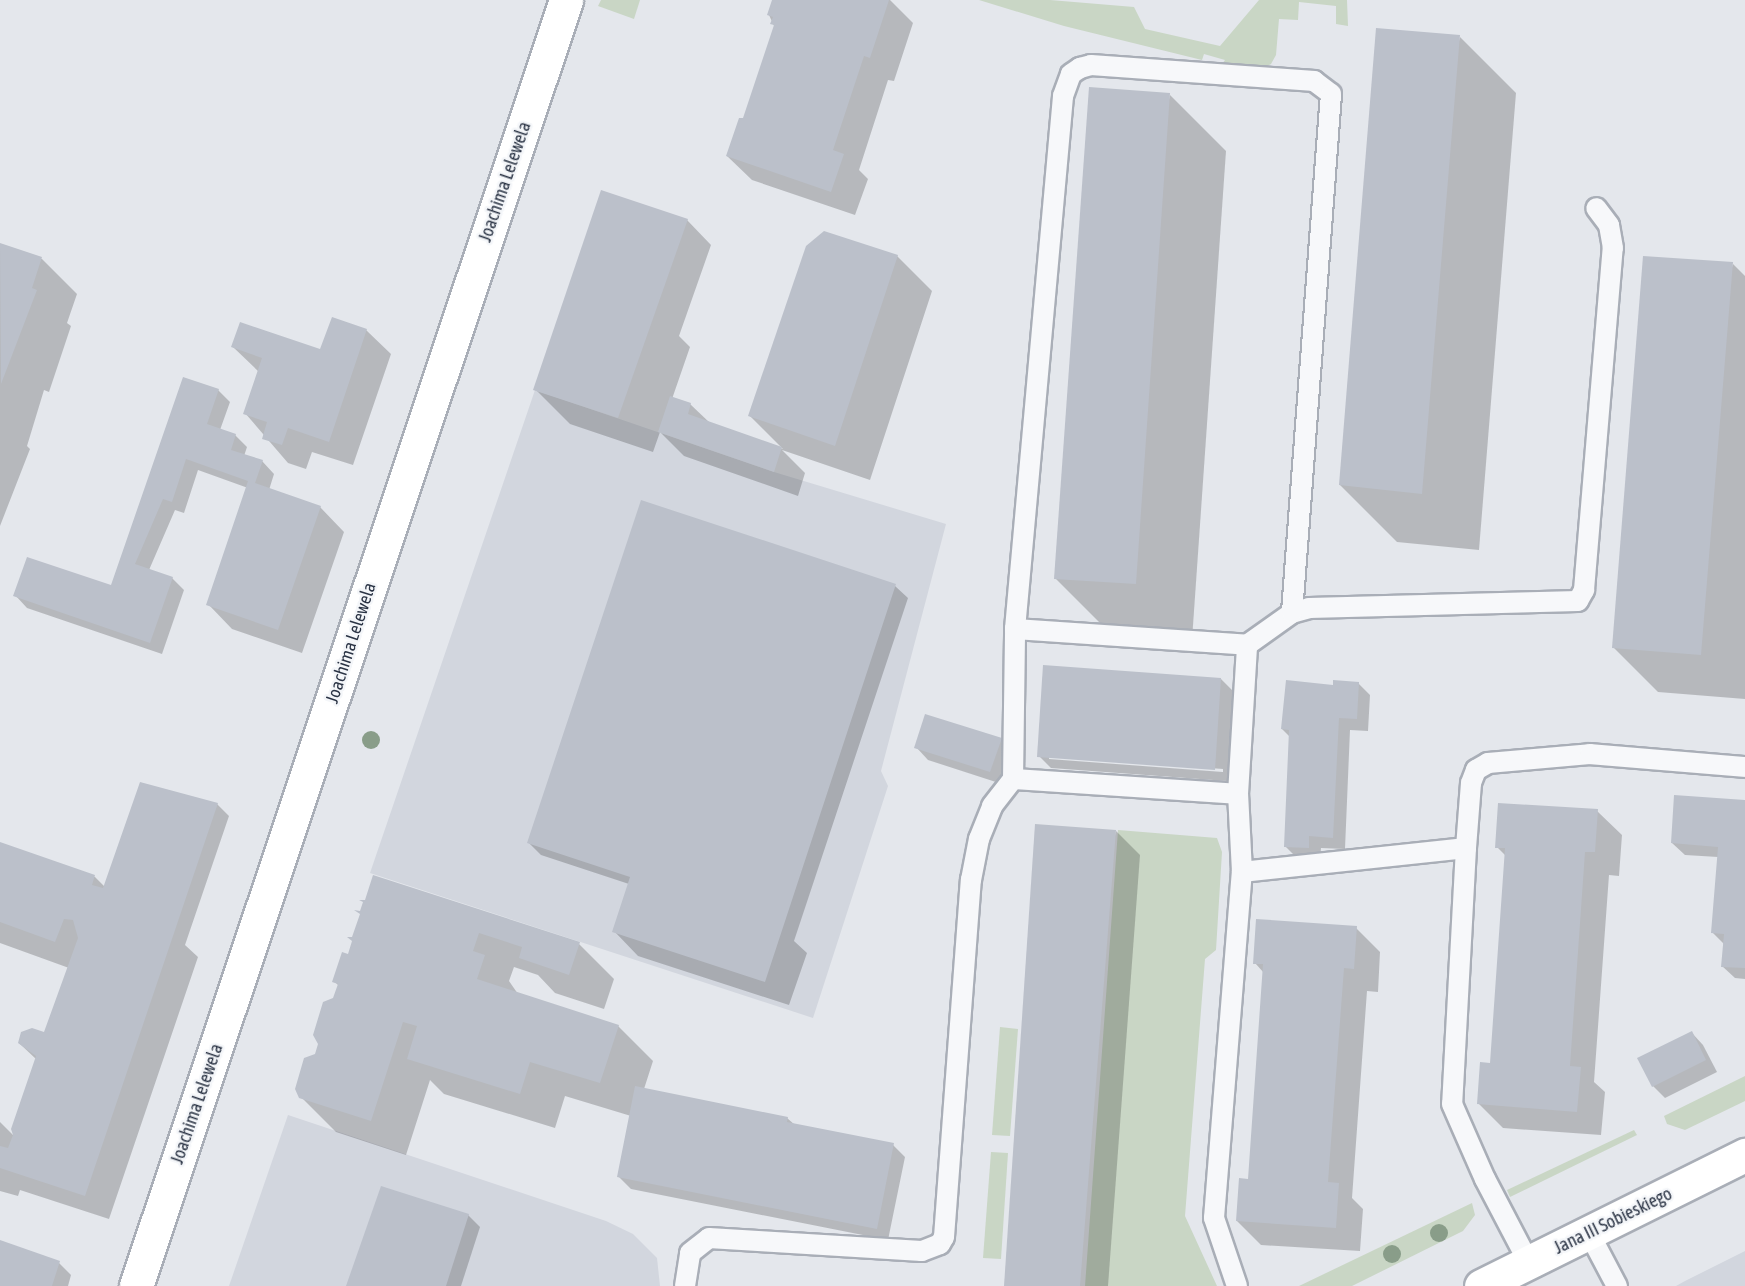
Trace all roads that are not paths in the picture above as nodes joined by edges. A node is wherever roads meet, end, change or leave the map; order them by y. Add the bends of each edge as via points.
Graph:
1 (566, 0) edge
2 (1596, 208) dead end
3 (1292, 613) junction
4 (1016, 628) junction
5 (1247, 645) junction
6 (1745, 767) edge
7 (1013, 779) junction
8 (1238, 794) junction
9 (1466, 848) junction
10 (1242, 872) junction
11 (1745, 1155) edge
12 (1588, 1233) junction
13 (1529, 1263) junction
14 (136, 1286) edge
15 (684, 1286) edge
16 (1237, 1286) edge
17 (1481, 1286) edge
18 (1617, 1286) edge

1 - 14 street, Joachima Lelewela
2 - 3 lane via 1609,225 1613,248 1582,597 1565,604 1309,608
3 - 4 lane via 1331,94 1314,81 1091,65 1071,74 1063,96
3 - 5 lane
4 - 5 lane
4 - 7 lane
5 - 8 lane
6 - 9 lane via 1590,754 1488,763 1476,770 1471,783
7 - 8 lane
7 - 15 lane via 992,806 979,839 971,880 944,1238 940,1244 921,1251 709,1238 690,1253
8 - 10 lane
9 - 10 lane
9 - 13 lane via 1452,1104
10 - 16 lane via 1214,1218
11 - 12 street, Jana III Sobieskiego
12 - 13 street, Jana III Sobieskiego
12 - 18 lane
13 - 17 street, Jana III Sobieskiego

